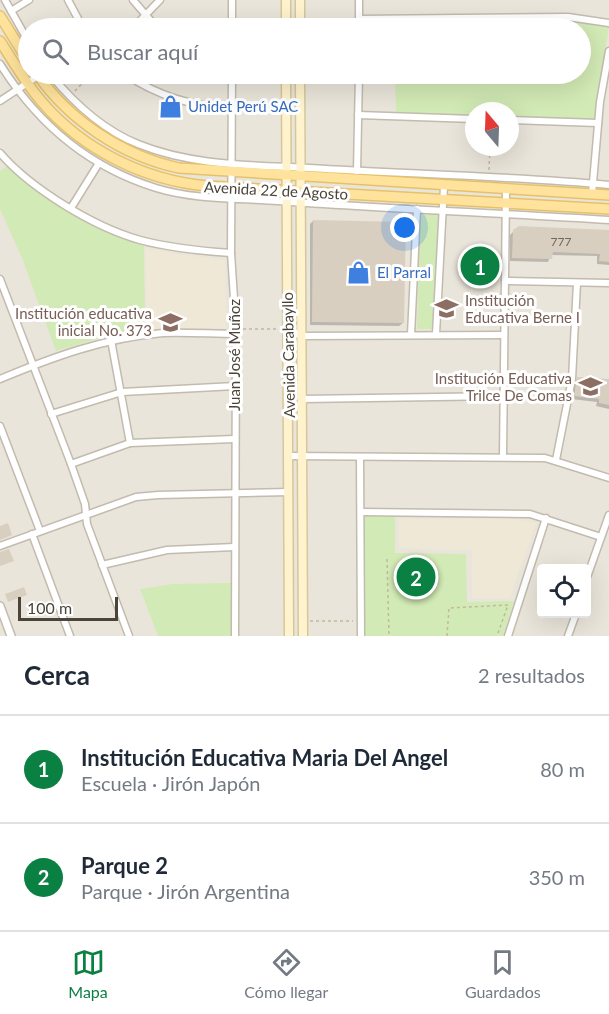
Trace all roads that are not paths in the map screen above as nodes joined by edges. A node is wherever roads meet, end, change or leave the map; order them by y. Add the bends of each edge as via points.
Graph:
1 (5, 0) edge
2 (29, 0) edge
3 (68, 0) edge
4 (133, 0) edge
5 (160, 0) edge
6 (232, 0) edge
7 (286, 0) edge
8 (300, 0) edge
9 (359, 0) edge
10 (11, 10) junction
11 (0, 16) edge
12 (146, 16) joint
13 (78, 18) edge
14 (232, 18) edge
15 (286, 18) edge
16 (300, 18) edge
17 (359, 18) edge
18 (464, 18) edge
19 (575, 18) edge
20 (591, 20) edge
21 (18, 23) edge
22 (609, 23) edge
23 (9, 32) junction
24 (0, 39) edge
25 (18, 46) edge
26 (609, 51) edge
27 (0, 64) edge
28 (18, 68) edge
29 (28, 84) joint
30 (46, 84) edge
31 (59, 84) edge
32 (143, 84) edge
33 (232, 84) edge
34 (286, 84) edge
35 (300, 84) edge
36 (359, 84) edge
37 (17, 91) junction
38 (0, 101) edge
39 (232, 108) junction
40 (358, 115) junction
41 (465, 119) edge
42 (519, 120) edge
43 (598, 123) junction
44 (2, 158) edge
45 (99, 163) junction
46 (231, 168) junction
47 (286, 171) junction
48 (357, 171) junction
49 (299, 172) junction
50 (593, 183) junction
51 (609, 184) edge
52 (444, 186) junction
53 (231, 187) junction
54 (506, 189) junction
55 (286, 190) junction
56 (299, 191) junction
57 (592, 194) junction
58 (609, 195) edge
59 (231, 198) junction
60 (443, 200) junction
61 (286, 202) junction
62 (299, 203) junction
63 (506, 203) junction
64 (71, 207) junction
65 (417, 209) junction
66 (609, 209) edge
67 (442, 211) junction
68 (505, 214) junction
69 (609, 220) edge
70 (231, 253) junction
71 (0, 279) edge
72 (505, 281) junction
73 (577, 283) junction
74 (609, 284) edge
75 (288, 329) junction
76 (236, 332) junction
77 (436, 334) junction
78 (411, 335) junction
79 (504, 335) junction
80 (302, 336) junction
81 (111, 340) junction
82 (33, 365) junction
83 (0, 379) edge
84 (235, 386) junction
85 (122, 392) junction
86 (504, 396) junction
87 (302, 399) junction
88 (51, 414) junction
89 (0, 426) edge
90 (234, 439) junction
91 (130, 442) junction
92 (289, 456) junction
93 (303, 456) junction
94 (360, 457) junction
95 (503, 457) junction
96 (556, 460) junction
97 (71, 464) junction
98 (609, 478) edge
99 (289, 492) junction
100 (234, 493) junction
101 (361, 512) junction
102 (86, 514) junction
103 (609, 514) edge
104 (546, 518) junction
105 (40, 531) junction
106 (32, 534) junction
107 (601, 537) junction
108 (0, 546) edge
109 (234, 547) junction
110 (102, 565) junction
111 (591, 566) edge
112 (0, 606) edge
113 (575, 618) edge
114 (11, 636) edge
115 (70, 636) edge
116 (129, 636) edge
117 (235, 636) edge
118 (289, 636) edge
119 (303, 636) edge
120 (361, 636) edge
121 (508, 636) edge
122 (568, 636) edge

1 - 10 street
2 - 10 street
3 - 13 street
4 - 12 street
5 - 12 street
6 - 14 street
7 - 15 main road
8 - 16 main road
9 - 17 street
10 - 21 street
11 - 23 main road
18 - 19 street
20 - 22 street
23 - 24 street
23 - 25 main road
24 - 28 main road, Avenida 22 de Agosto
26 - 43 street
27 - 37 street, Avenida 22 de Agosto
29 - 37 street
29 - 53 main road, Avenida 22 de Agosto via 73,132 116,160 176,182
30 - 46 main road, Avenida 22 de Agosto via 71,113 129,151 171,167
31 - 46 street, Avenida 22 de Agosto via 100,123 138,144
32 - 39 street via 204,107
33 - 39 street, Juan José Muñoz
34 - 47 main road, Avenida Carabayllo
35 - 49 main road, Avenida Carabayllo
36 - 40 street
37 - 38 street
37 - 45 street, Avenida 22 de Agosto via 51,128
39 - 46 street, Juan José Muñoz
40 - 41 street
40 - 48 street
42 - 43 street
43 - 50 street
44 - 64 street
45 - 59 street, Avenida 22 de Agosto via 174,193
45 - 64 street
46 - 47 main road, Avenida 22 de Agosto
46 - 53 street, Juan José Muñoz
47 - 49 main road, Avenida 22 de Agosto
47 - 55 main road, Avenida Carabayllo
48 - 49 street, Avenida 22 de Agosto
48 - 50 street, Avenida 22 de Agosto
49 - 52 main road, Avenida 22 de Agosto
49 - 56 main road, Avenida Carabayllo
50 - 51 street, Avenida 22 de Agosto
50 - 57 street
52 - 54 main road, Avenida 22 de Agosto
52 - 60 street
53 - 55 main road, Avenida 22 de Agosto
53 - 59 street, Juan José Muñoz
54 - 57 main road, Avenida 22 de Agosto
54 - 63 street
55 - 56 main road, Avenida 22 de Agosto
55 - 61 main road, Avenida Carabayllo
56 - 60 main road, Avenida 22 de Agosto
56 - 62 main road, Avenida Carabayllo
57 - 58 main road, Avenida 22 de Agosto
59 - 61 street, Avenida 22 de Agosto
59 - 70 street, Juan José Muñoz
60 - 63 main road, Avenida 22 de Agosto
60 - 67 street
61 - 62 street, Avenida 22 de Agosto
61 - 75 main road, Avenida Carabayllo
62 - 65 street, Avenida 22 de Agosto
62 - 80 main road, Avenida Carabayllo
63 - 66 main road, Avenida 22 de Agosto
63 - 68 street
64 - 70 street via 138,239 189,250
65 - 67 street, Avenida 22 de Agosto
65 - 78 street
67 - 68 street, Avenida 22 de Agosto
67 - 77 street
68 - 69 street, Avenida 22 de Agosto
68 - 72 street
70 - 76 street, Juan José Muñoz
71 - 82 street
72 - 73 street
72 - 79 street
73 - 74 street
73 - 96 street via 572,380
75 - 80 street
75 - 92 main road, Avenida Carabayllo
76 - 81 street via 166,333
76 - 84 street, Juan José Muñoz
77 - 78 street
77 - 79 street
78 - 80 street
79 - 86 street
80 - 87 main road, Avenida Carabayllo
81 - 82 street
81 - 85 street
82 - 83 street
82 - 88 street
84 - 85 street
84 - 90 street, Juan José Muñoz
85 - 88 street
85 - 91 street
86 - 87 street
86 - 95 street
87 - 93 main road, Avenida Carabayllo
88 - 97 street
89 - 105 street
90 - 91 street
90 - 100 street, Juan José Muñoz
91 - 97 street
92 - 93 street
92 - 99 main road, Avenida Carabayllo
93 - 94 street
93 - 119 main road, Avenida Carabayllo
94 - 95 street
94 - 101 street
95 - 96 street
96 - 98 street
97 - 102 street
99 - 100 street
99 - 118 main road, Avenida Carabayllo
100 - 102 street via 147,496
100 - 109 street, Juan José Muñoz
101 - 104 street via 513,512
101 - 120 street
102 - 105 street
102 - 110 street
103 - 107 street
104 - 107 street
104 - 121 street
105 - 106 street
106 - 108 street
106 - 115 street
107 - 111 street
109 - 110 street via 167,550
109 - 117 street, Juan José Muñoz
110 - 116 street
112 - 114 street
113 - 122 street

